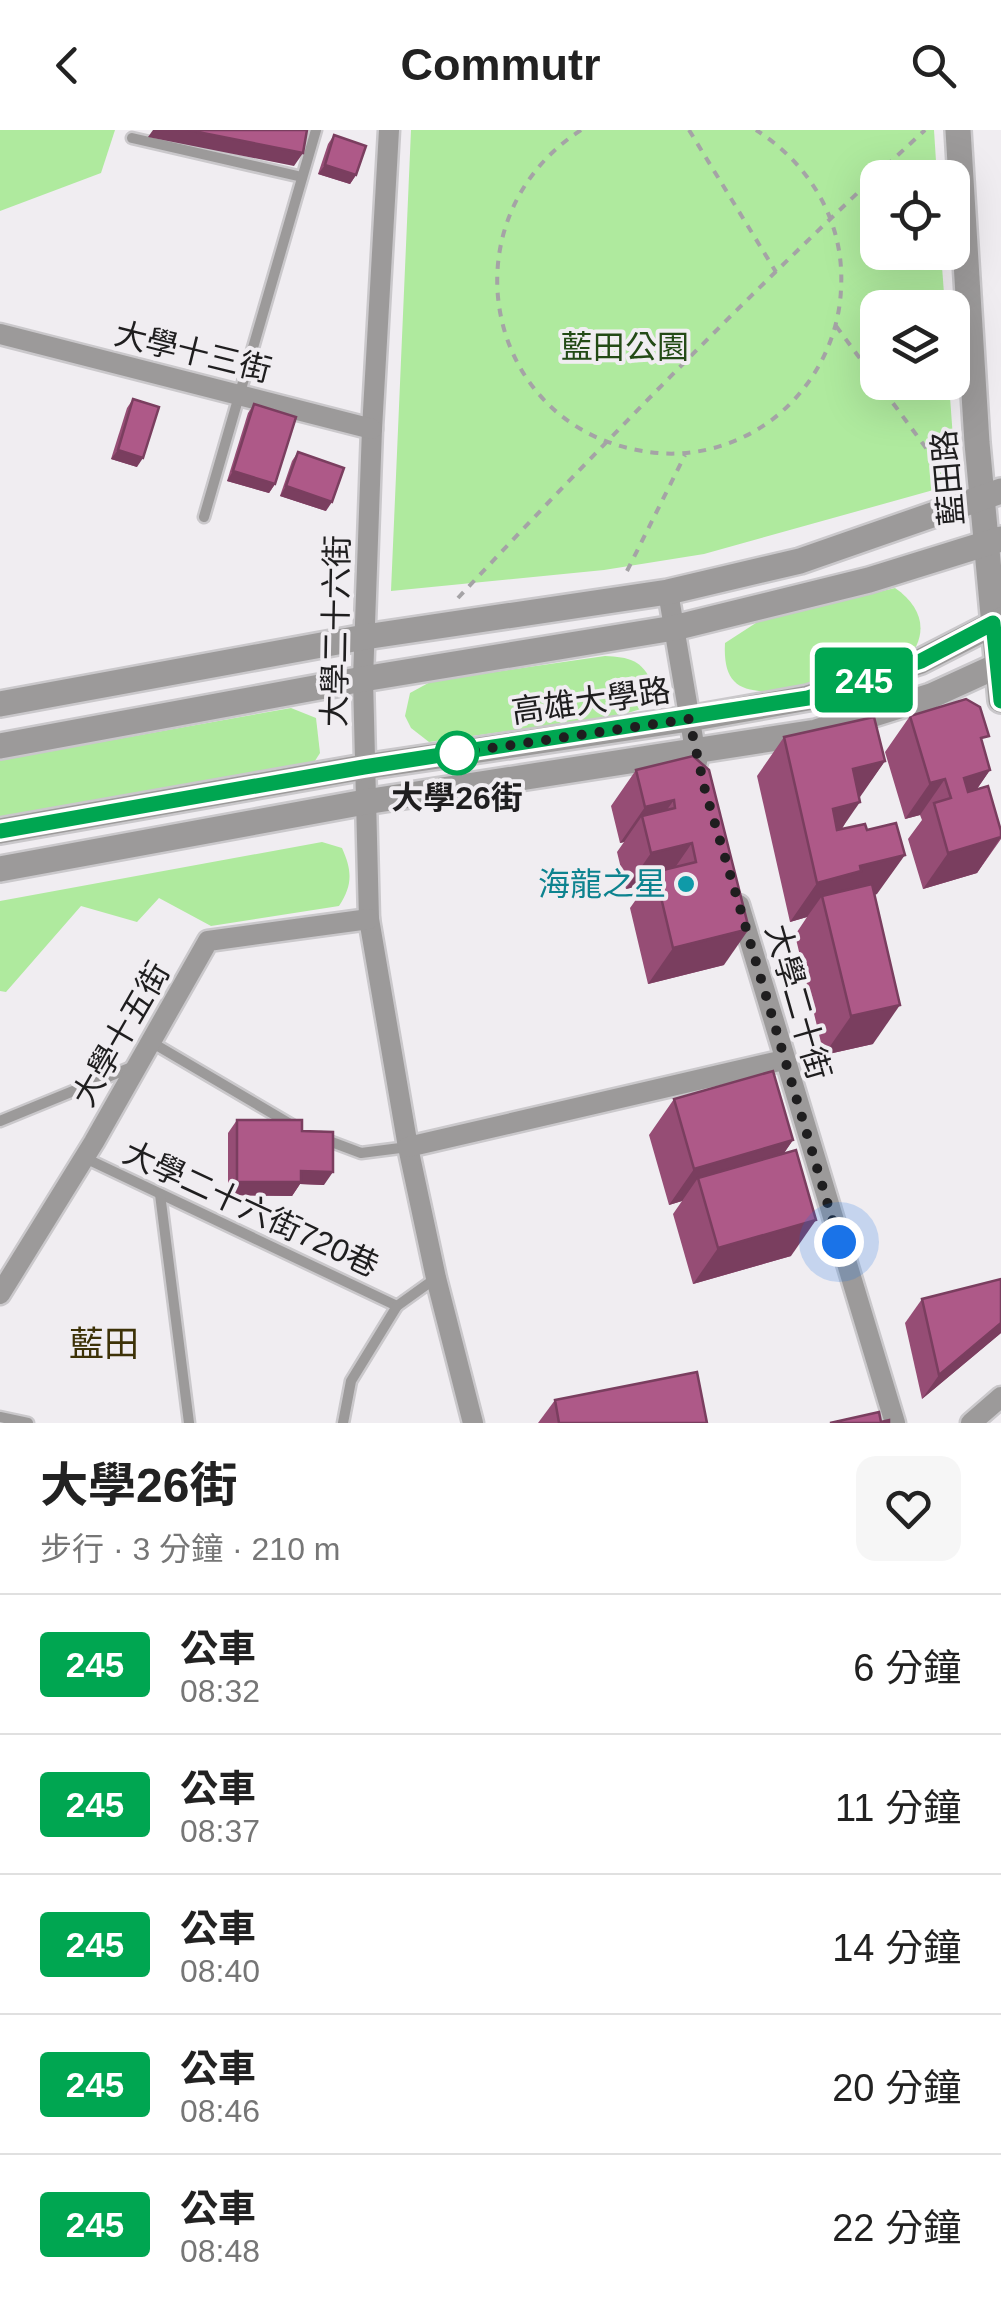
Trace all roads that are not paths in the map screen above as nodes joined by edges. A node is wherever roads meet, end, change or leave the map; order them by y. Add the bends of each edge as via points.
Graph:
1 (316, 130) edge
2 (389, 130) edge
3 (958, 130) edge
4 (132, 138) dead end
5 (302, 178) junction
6 (0, 334) edge
7 (237, 394) junction
8 (372, 429) junction
9 (991, 495) edge
10 (204, 517) dead end
11 (994, 542) edge
12 (668, 592) junction
13 (997, 621) edge
14 (674, 628) junction
15 (365, 638) junction
16 (999, 665) edge
17 (363, 680) junction
18 (1001, 700) edge
19 (0, 704) edge
20 (689, 719) junction
21 (0, 746) edge
22 (695, 753) junction
23 (364, 767) junction
24 (705, 790) edge
25 (364, 802) junction
26 (0, 831) edge
27 (0, 869) edge
28 (732, 880) edge
29 (369, 919) junction
30 (150, 1042) junction
31 (784, 1060) junction
32 (138, 1064) junction
33 (0, 1121) edge
34 (298, 1128) edge
35 (314, 1136) edge
36 (408, 1147) junction
37 (84, 1158) junction
38 (160, 1194) junction
39 (436, 1278) junction
40 (1, 1287) edge
41 (397, 1306) junction
42 (1001, 1397) edge
43 (0, 1417) edge
44 (28, 1423) edge
45 (189, 1423) edge
46 (343, 1423) edge
47 (473, 1423) edge
48 (895, 1423) edge
49 (971, 1423) edge

1 - 5 lane
2 - 8 street, 大學二十六街
3 - 9 street, 藍田路
4 - 5 lane
5 - 7 lane
6 - 7 street, 大學十三街
7 - 8 street, 大學十三街
7 - 10 lane
8 - 15 street, 大學二十六街
9 - 11 street, 藍田路
9 - 12 street via 800,561
11 - 13 street, 藍田路
11 - 14 street, 高雄大學路
12 - 14 street
12 - 15 street
13 - 16 street, 藍田路
13 - 20 street, 高雄大學路 via 921,661 808,698
14 - 17 street, 高雄大學路
14 - 20 street
15 - 17 street, 大學二十六街
15 - 19 street
16 - 18 street, 藍田路
16 - 22 street, 高雄大學路 via 931,696 816,732
17 - 21 street, 高雄大學路
17 - 23 street, 大學二十六街
20 - 22 street
20 - 23 street, 高雄大學路
22 - 24 street
22 - 25 street, 高雄大學路
23 - 25 street, 大學二十六街
23 - 26 street, 高雄大學路
25 - 27 street, 高雄大學路
25 - 29 street, 大學二十六街
28 - 31 street, 大學二十街
29 - 30 street, 大學十五街 via 208,941
29 - 36 street, 大學二十六街
30 - 32 street, 大學十五街
30 - 34 lane
31 - 36 street
31 - 48 street, 大學二十街
32 - 33 lane
32 - 37 street, 大學十五街
35 - 36 lane via 361,1153
36 - 39 street, 大學二十六街
37 - 38 lane, 大學二十六街720巷
37 - 40 street, 大學十五街
38 - 41 lane, 大學二十六街720巷
38 - 45 lane
39 - 41 lane
39 - 47 street, 大學二十六街
41 - 46 lane via 352,1381
42 - 49 street
43 - 44 lane

